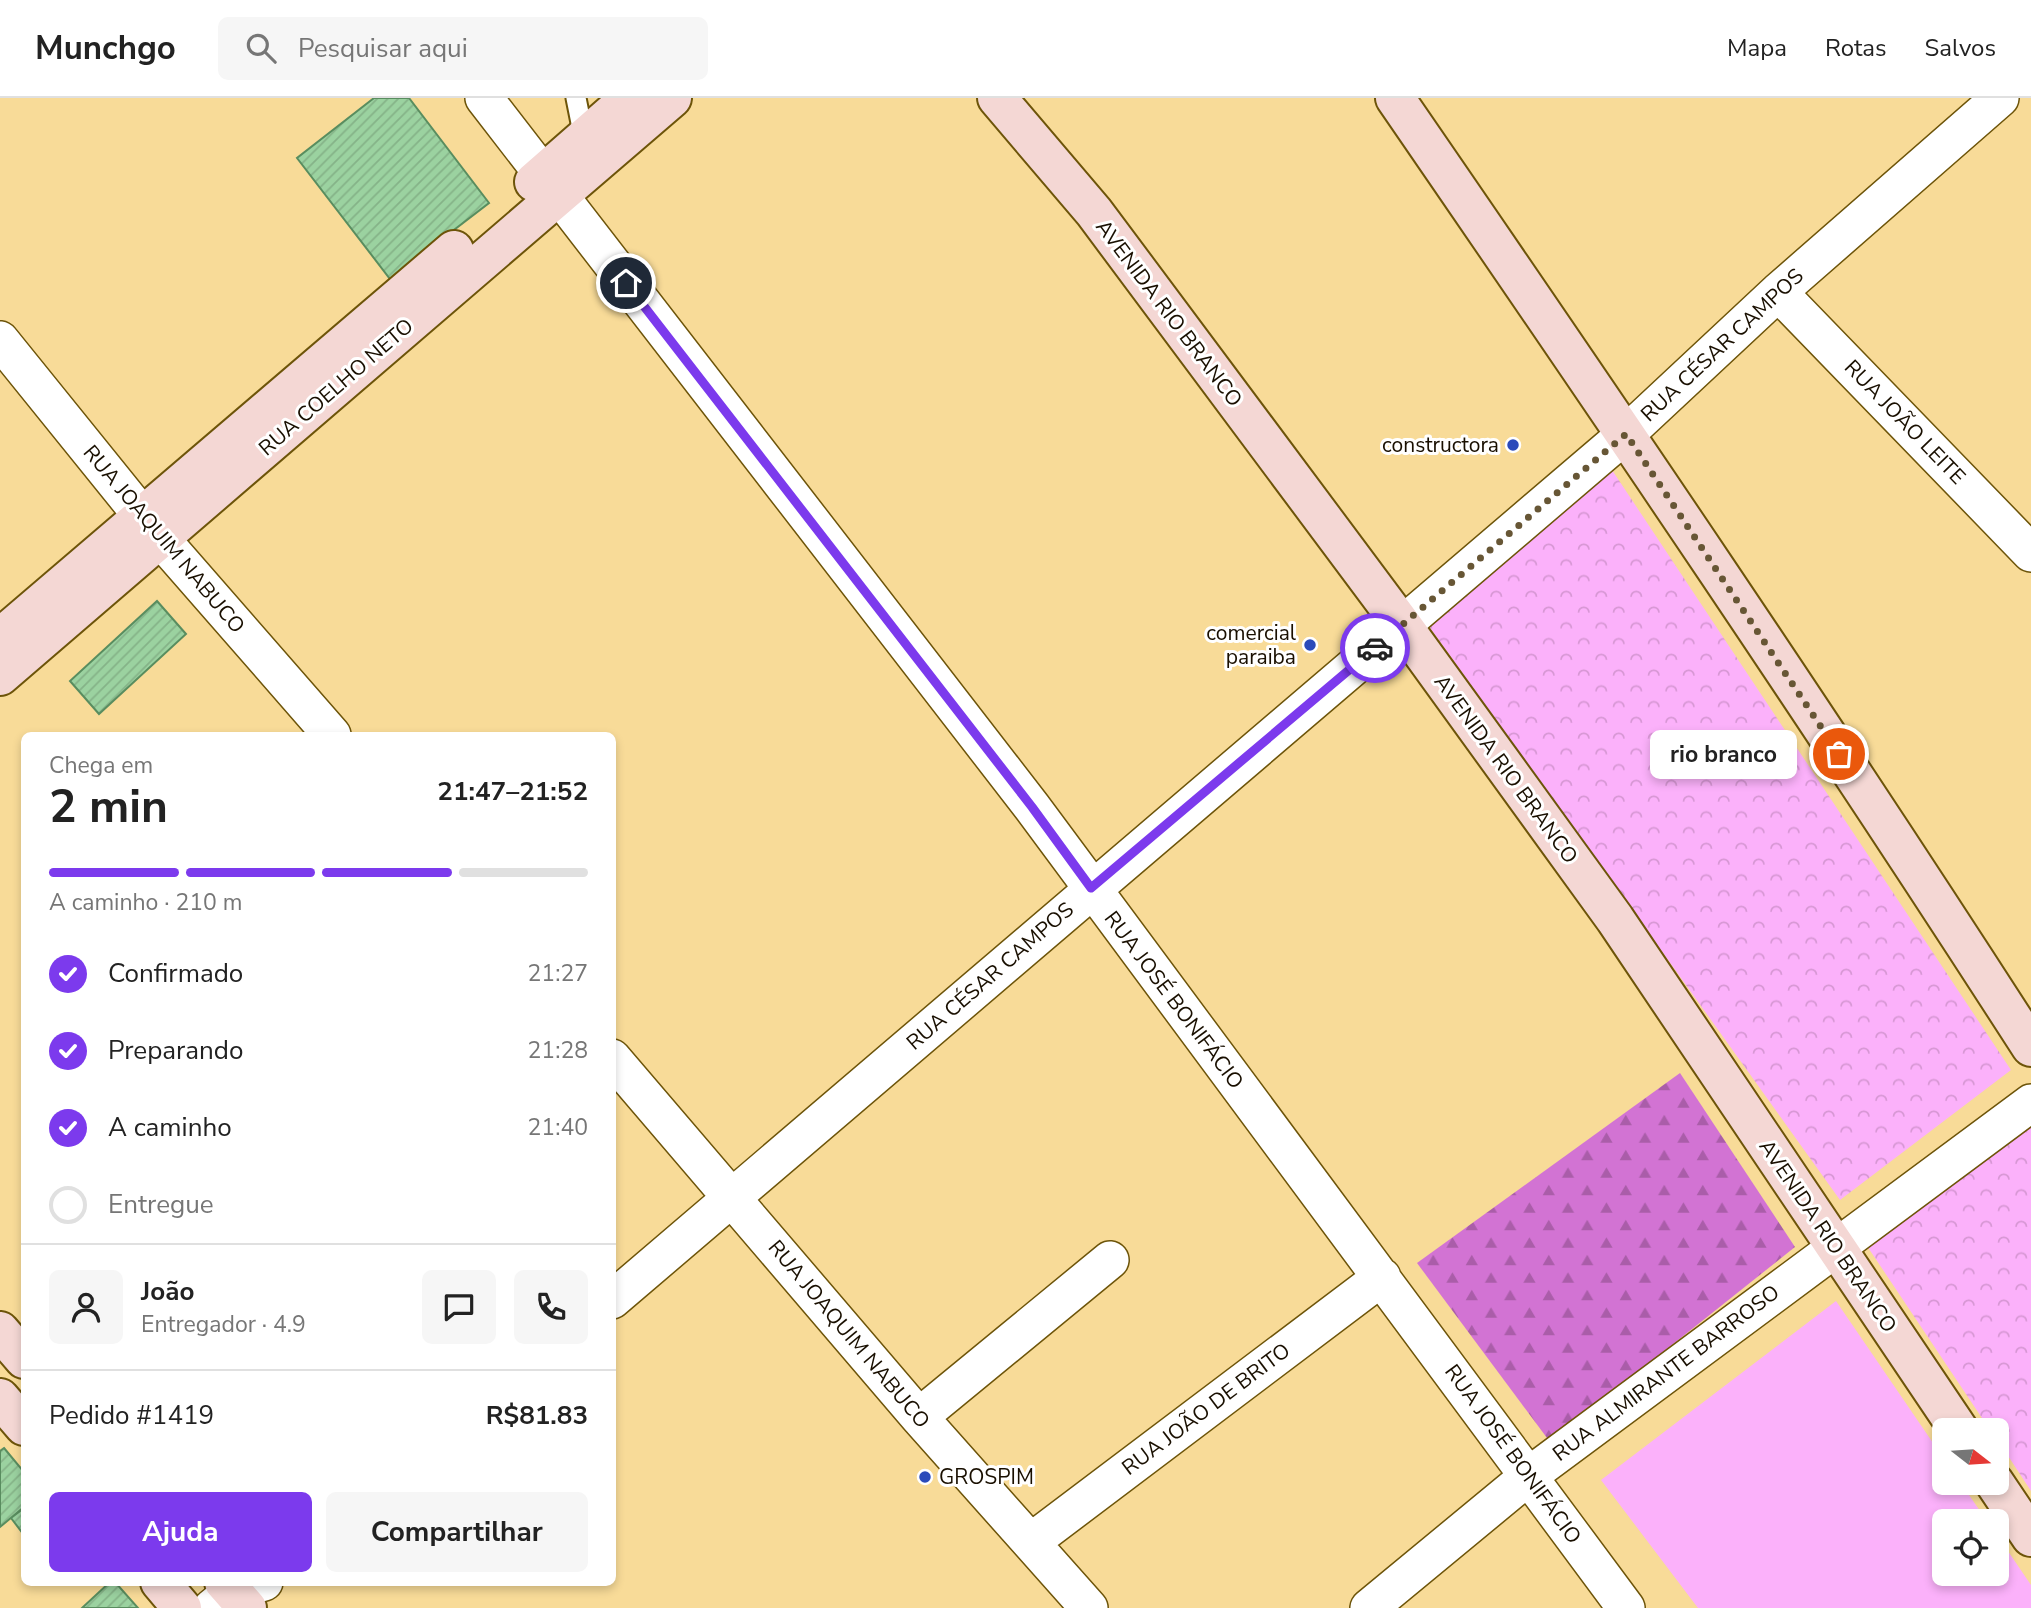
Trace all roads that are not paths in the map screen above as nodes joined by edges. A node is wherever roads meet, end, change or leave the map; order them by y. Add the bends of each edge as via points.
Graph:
1 (484, 98) edge
2 (576, 98) edge
3 (631, 98) edge
4 (672, 98) edge
5 (997, 98) edge
6 (1395, 98) edge
7 (2000, 98) edge
8 (579, 142) junction
9 (550, 185) junction
10 (1778, 292) junction
11 (0, 340) edge
12 (1626, 434) junction
13 (151, 527) junction
14 (2031, 553) edge
15 (1402, 625) junction
16 (0, 638) edge
17 (0, 676) edge
18 (329, 732) edge
19 (1091, 888) junction
20 (2031, 1047) edge
21 (616, 1063) edge
22 (2031, 1102) edge
23 (733, 1199) junction
24 (1836, 1247) junction
25 (1110, 1260) dead end
26 (1382, 1277) junction
27 (616, 1297) edge
28 (0, 1398) edge
29 (919, 1417) junction
30 (1951, 1418) edge
31 (21, 1422) edge
32 (1530, 1475) junction
33 (2003, 1495) edge
34 (2031, 1537) edge
35 (1031, 1542) junction
36 (164, 1586) edge
37 (281, 1586) edge
38 (183, 1608) edge
39 (273, 1608) edge
40 (1089, 1608) edge
41 (1369, 1608) edge
42 (1626, 1608) edge

1 - 9 street, RUA JOSÉ BONIFÁCIO
2 - 8 lane
3 - 8 main road, RUA COELHO NETO
4 - 9 main road, RUA COELHO NETO
5 - 15 main road, AVENIDA RIO BRANCO via 1094,212
6 - 12 main road
7 - 10 street, RUA CÉSAR CAMPOS
8 - 9 main road, RUA COELHO NETO
9 - 13 main road, RUA COELHO NETO
9 - 19 street, RUA JOSÉ BONIFÁCIO
10 - 12 street, RUA CÉSAR CAMPOS
10 - 14 street, RUA JOÃO LEITE
11 - 13 street, RUA JOAQUIM NABUCO
12 - 15 street, RUA CÉSAR CAMPOS
12 - 20 main road
13 - 16 main road, RUA COELHO NETO
13 - 17 main road, RUA COELHO NETO
13 - 18 street, RUA JOAQUIM NABUCO
15 - 19 street, RUA CÉSAR CAMPOS
15 - 24 main road, AVENIDA RIO BRANCO via 1615,919
19 - 23 street, RUA CÉSAR CAMPOS
19 - 26 street, RUA JOSÉ BONIFÁCIO
21 - 23 street, RUA JOAQUIM NABUCO
22 - 24 street, RUA ALMIRANTE BARROSO
23 - 27 street, RUA CÉSAR CAMPOS
23 - 29 street, RUA JOAQUIM NABUCO
24 - 30 main road, AVENIDA RIO BRANCO
24 - 32 street, RUA ALMIRANTE BARROSO
25 - 29 street
26 - 32 street, RUA JOSÉ BONIFÁCIO
26 - 35 street, RUA JOÃO DE BRITO
28 - 31 main road
29 - 35 street, RUA JOAQUIM NABUCO
32 - 41 street, RUA ALMIRANTE BARROSO
32 - 42 street, RUA JOSÉ BONIFÁCIO
33 - 34 main road
35 - 40 street, RUA JOAQUIM NABUCO
36 - 38 main road
37 - 39 street

